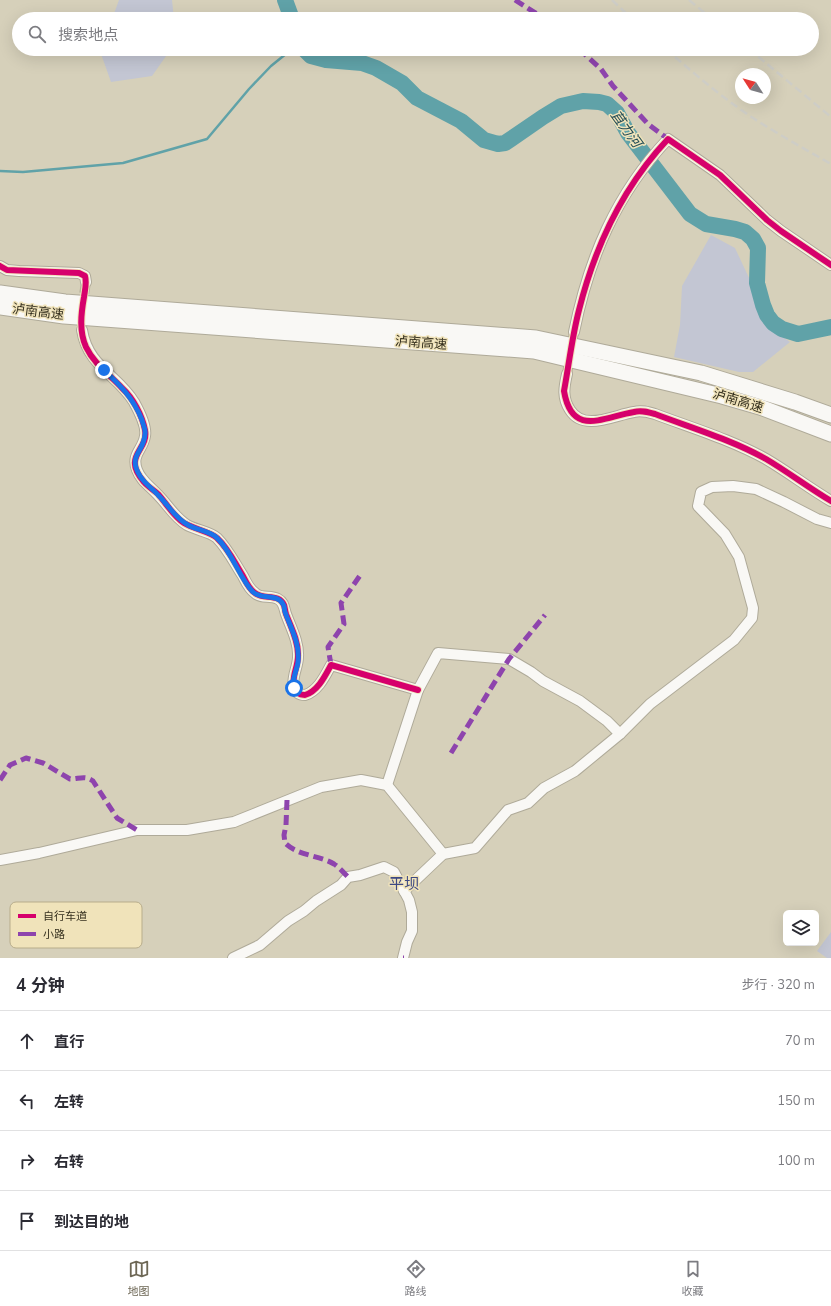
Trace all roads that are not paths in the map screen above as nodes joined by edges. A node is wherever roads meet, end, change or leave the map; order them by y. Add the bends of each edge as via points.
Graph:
1 (831, 265) edge
2 (0, 266) edge
3 (86, 282) dead end
4 (0, 293) edge
5 (0, 307) edge
6 (82, 330) dead end
7 (574, 332) tunnel mouth
8 (567, 374) tunnel mouth
9 (831, 416) edge
10 (831, 434) edge
11 (831, 501) edge
12 (831, 522) edge
13 (418, 690) junction
14 (620, 734) junction
15 (387, 785) junction
16 (443, 854) junction
17 (0, 860) edge
18 (404, 891) junction
19 (233, 958) edge
20 (403, 958) edge

1 - 7 street via 776,227 720,175 668,139 636,178 616,210 598,248
2 - 3 street via 7,270 82,273
4 - 9 highway, 泸南高速 via 65,302 536,338 701,373
5 - 10 highway, 泸南高速 via 64,316 534,352 722,396 760,407
6 - 13 street via 87,349 93,358 127,393 140,415 145,432 143,444 135,460 140,477 180,520 217,538 254,592 261,596 276,598 282,603 298,648 293,683 297,693 305,696 313,691 331,665
8 - 11 street via 564,391 566,403 577,418 603,420 634,411 655,414 740,446
12 - 14 street via 817,519 756,489 712,487 701,492 698,506 724,534 739,557 753,608 752,618 734,640 650,704
13 - 14 street via 438,653 509,659 580,701
13 - 15 street
14 - 16 street via 575,771 544,788 528,803 508,810 475,848
15 - 16 street
15 - 17 street via 361,780 322,787 234,822 187,830 137,830
16 - 18 street
18 - 19 street via 394,872 384,867 348,877 341,885 288,921 260,945
18 - 20 street via 409,900 413,924

